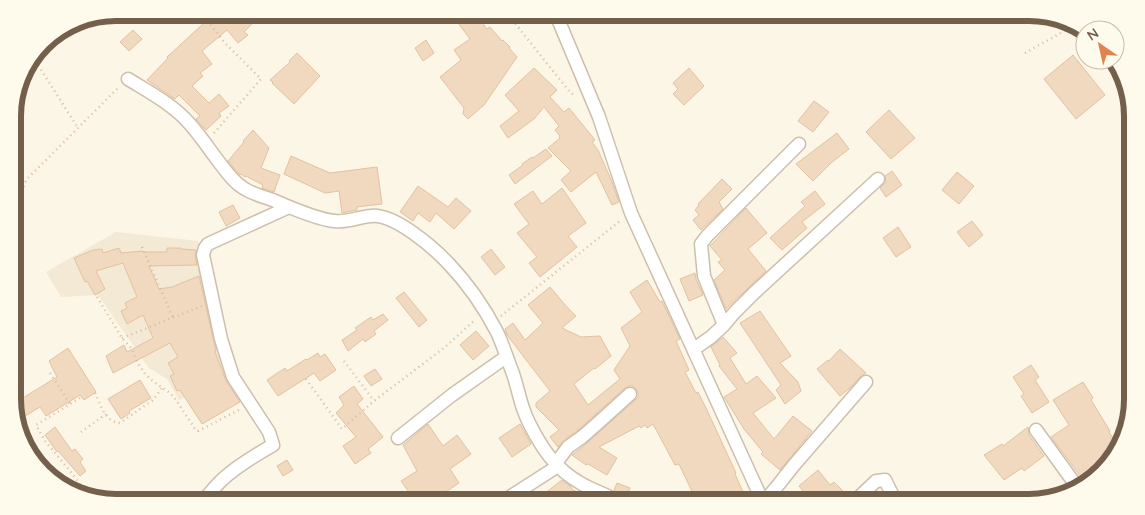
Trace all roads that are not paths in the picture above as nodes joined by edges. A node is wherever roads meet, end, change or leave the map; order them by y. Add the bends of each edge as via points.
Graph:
1 (559, 21) edge
2 (128, 79) road end
3 (799, 144) dead end
4 (878, 179) dead end
5 (289, 207) junction
6 (724, 325) junction
7 (694, 349) junction
8 (506, 356) junction
9 (866, 382) dead end
10 (630, 394) dead end
11 (1036, 430) dead end
12 (398, 438) dead end
13 (557, 464) junction
14 (1074, 482) edge
15 (209, 494) edge
16 (514, 494) edge
17 (606, 494) edge
18 (759, 494) edge
19 (770, 494) edge
20 (862, 494) edge
21 (892, 494) edge

1 - 7 street via 599,117 631,213
2 - 5 street via 179,112 240,186
3 - 6 street via 701,244 704,276
4 - 6 street via 754,293
5 - 8 street via 333,221 384,217 406,228 432,247 467,285 492,323
5 - 15 street via 208,244 203,255 221,339 233,377 269,432 273,445 228,474
6 - 7 street
7 - 18 street
8 - 12 street
8 - 13 street via 524,412
9 - 19 street
10 - 13 street via 568,447
11 - 14 street
13 - 16 street
13 - 17 street via 581,484
20 - 21 street via 876,481 885,480

